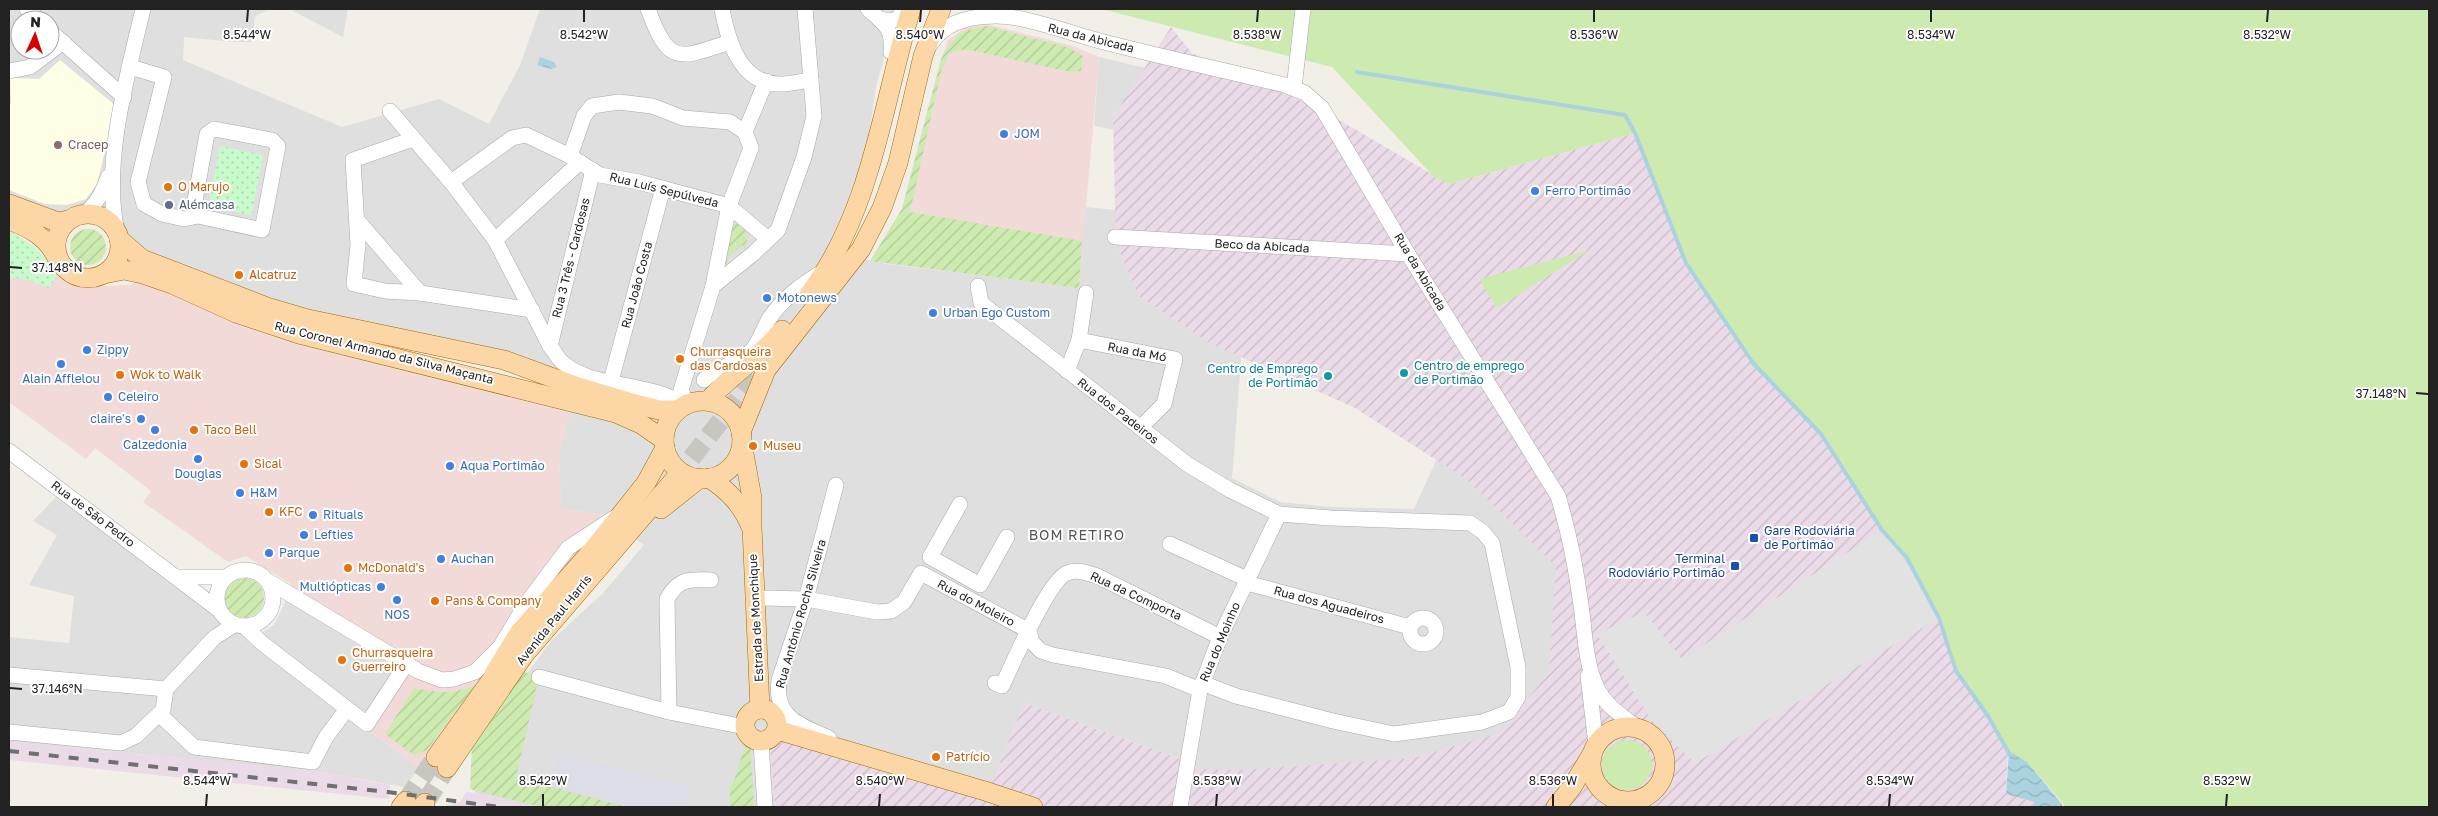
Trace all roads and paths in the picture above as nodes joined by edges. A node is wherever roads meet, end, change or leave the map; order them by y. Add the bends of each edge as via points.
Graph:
1 (143, 9) edge
2 (648, 9) edge
3 (722, 9) edge
4 (805, 9) edge
5 (904, 9) edge
6 (912, 9) edge
7 (920, 9) edge
8 (934, 9) edge
9 (941, 9) edge
10 (997, 9) edge
11 (1303, 9) edge
12 (874, 14) edge
13 (1012, 17) junction
14 (60, 39) edge
15 (63, 42) junction
16 (730, 42) junction
17 (891, 52) junction
18 (923, 56) junction
19 (130, 67) junction
20 (9, 71) edge
21 (811, 80) junction
22 (766, 81) junction
23 (1294, 88) junction
24 (124, 97) junction
25 (390, 110) dead end
26 (745, 132) junction
27 (413, 139) junction
28 (876, 143) junction
29 (114, 162) junction
30 (581, 163) junction
31 (451, 182) junction
32 (663, 188) junction
33 (9, 204) edge
34 (729, 206) junction
35 (198, 216) junction
36 (77, 217) junction
37 (9, 220) edge
38 (358, 221) junction
39 (118, 236) junction
40 (1115, 237) dead end
41 (768, 239) junction
42 (495, 240) junction
43 (1408, 254) junction
44 (58, 260) junction
45 (827, 269) junction
46 (104, 274) junction
47 (713, 286) junction
48 (978, 286) dead end
49 (420, 293) junction
50 (1086, 293) dead end
51 (532, 310) junction
52 (1079, 340) junction
53 (550, 346) junction
54 (692, 355) junction
55 (1068, 371) junction
56 (704, 380) junction
57 (611, 382) junction
58 (692, 404) junction
59 (1140, 428) junction
60 (742, 438) junction
61 (665, 444) junction
62 (9, 451) edge
63 (705, 478) junction
64 (836, 485) dead end
65 (960, 504) dead end
66 (619, 514) junction
67 (1279, 514) junction
68 (752, 527) junction
69 (1007, 537) dead end
70 (1170, 544) dead end
71 (930, 557) junction
72 (921, 573) junction
73 (176, 577) junction
74 (224, 577) junction
75 (710, 580) dead end
76 (268, 581) junction
77 (1248, 582) junction
78 (756, 598) junction
79 (806, 599) junction
80 (220, 612) junction
81 (239, 626) junction
82 (1410, 627) dead end
83 (1029, 631) junction
84 (541, 634) junction
85 (215, 637) junction
86 (1220, 637) junction
87 (1587, 655) junction
88 (407, 663) junction
89 (9, 675) edge
90 (539, 676) dead end
91 (490, 681) junction
92 (995, 683) dead end
93 (1201, 686) junction
94 (166, 688) junction
95 (347, 709) junction
96 (760, 709) junction
97 (669, 712) junction
98 (159, 714) junction
99 (745, 727) junction
100 (1638, 728) junction
101 (777, 730) junction
102 (9, 732) edge
103 (761, 742) junction
104 (832, 746) junction
105 (1594, 749) junction
106 (1659, 784) junction
107 (1625, 805) edge
108 (765, 807) edge
109 (1033, 807) edge
110 (1180, 807) edge
111 (1556, 807) edge
112 (1658, 807) edge

1 - 19 street
2 - 16 street via 669,50 680,55
3 - 16 street
4 - 21 street
5 - 12 street via 898,19 890,21
5 - 17 street
6 - 28 main road
7 - 8 main road via 864,217 882,176 916,54
9 - 18 main road
10 - 13 street
11 - 23 street
12 - 17 street via 888,27 892,38
13 - 18 street via 970,18 953,23 933,39
13 - 23 street, Rua da Abicada
14 - 15 street
15 - 20 street via 30,67
15 - 24 street
16 - 22 street via 752,77
17 - 28 street
18 - 60 main road via 898,163 872,229 861,249 766,370
19 - 24 street
19 - 35 street via 164,77 138,182 144,204 162,214 184,219
21 - 22 street via 779,84
21 - 41 street via 814,116 804,157 778,230
22 - 26 street
23 - 43 street, Rua da Abicada via 1322,108
24 - 29 street
25 - 27 street
26 - 30 street, Rua 3 Três - Cardosas via 730,122 683,118 652,106 619,102 592,106 584,116
26 - 34 street via 750,148
27 - 31 street
27 - 38 street via 353,160
28 - 45 main road via 860,199 840,248
29 - 36 street via 103,192 92,208
29 - 39 street via 112,211
30 - 31 street, Rua Luís Sepúlveda via 526,135 512,138
30 - 32 street, Rua Luís Sepúlveda via 600,174
30 - 42 street
30 - 53 street, Rua 3 Três - Cardosas
31 - 42 street
32 - 34 street, Rua Luís Sepúlveda
32 - 57 street, Rua João Costa
33 - 36 main road, Rua Coronel Armando da Silva Maçanta via 58,222
34 - 41 street, Rua Luís Sepúlveda
34 - 47 street
35 - 35 street via 262,230 278,146 272,140 214,129 208,134 194,206
36 - 39 main road, Rua Coronel Armando da Silva Maçanta via 104,218
36 - 44 main road via 60,228 55,249
37 - 44 main road, Rua Coronel Armando da Silva Maçanta via 39,234 51,244
38 - 49 street
38 - 49 street via 354,284 385,291
39 - 46 main road via 118,258
39 - 58 main road, Rua Coronel Armando da Silva Maçanta via 142,259 308,320 504,360 575,386 659,410
40 - 43 street, Beco da Abicada
41 - 47 street
42 - 51 street
43 - 87 street, Rua da Abicada via 1558,496 1568,528
44 - 46 main road, Rua Coronel Armando da Silva Maçanta via 76,276 91,278
45 - 56 street via 799,286 783,302 751,352
45 - 58 main road via 770,345 717,390
46 - 61 main road, Rua Coronel Armando da Silva Maçanta via 124,270 143,274 299,334 616,414 641,424
47 - 54 street
48 - 55 street, Rua dos Padeiros via 981,303
49 - 51 street
50 - 52 street
51 - 53 street
52 - 55 street
52 - 59 street, Rua da Mó via 1175,359 1164,404
53 - 57 street via 562,362 579,373
54 - 56 street
54 - 58 street via 681,390
55 - 59 street, Rua dos Padeiros
56 - 58 street
57 - 58 street
58 - 60 main road via 720,405 730,411
58 - 61 main road via 668,424
59 - 67 street, Rua dos Padeiros via 1186,464
60 - 63 main road via 738,457 730,468
60 - 68 main road, Estrada de Monchique via 752,498
61 - 63 main road via 668,456 678,469 685,474
61 - 66 main road via 646,483
62 - 73 street, Rua de São Pedro
63 - 68 main road via 726,489
63 - 84 main road via 666,504 591,589
64 - 79 street, Rua António Rocha Silveira
65 - 71 street
66 - 88 street via 568,548 500,647 475,672 442,680
66 - 91 main road via 519,633
67 - 77 street, Rua do Moinho
67 - 93 street, Rua do Moleiro via 1470,523 1484,532 1492,543 1518,667 1518,697 1508,712 1482,722 1394,734
68 - 78 main road, Estrada de Monchique
69 - 71 street via 980,585
70 - 77 street, Rua dos Aguadeiros
71 - 72 street
72 - 79 street via 904,602 891,611 877,612
72 - 83 street, Rua do Moleiro
73 - 74 street
73 - 80 street, Rua de São Pedro
74 - 76 street via 232,572 251,570
74 - 80 street via 216,592
75 - 97 street via 681,582 667,599
76 - 81 street via 273,596 270,611 259,622
76 - 88 street
77 - 82 street, Rua dos Aguadeiros
77 - 86 street, Rua do Moinho
78 - 79 street
78 - 96 main road, Estrada de Monchique
79 - 104 street, Rua António Rocha Silveira via 779,680 778,692 781,706 789,718 829,738
80 - 81 street
80 - 85 street
81 - 85 street
81 - 95 street
83 - 86 street, Rua da Comporta via 1059,579 1068,573 1083,571
83 - 92 street, Rua da Comporta via 1002,686
83 - 93 street, Rua do Moleiro via 1032,642 1053,656 1166,676
84 - 91 main road, Avenida Paul Harris via 442,763
84 - 91 main road, Avenida Paul Harris via 671,479 524,639
85 - 94 street
86 - 93 street, Rua do Moinho
87 - 100 street, Rua da Abicada via 1598,689 1617,713
87 - 105 street
88 - 95 street via 367,724
89 - 94 street
90 - 97 street
93 - 110 street, Rua do Moinho
94 - 98 street via 163,710
95 - 98 street via 326,737 313,762 194,747
96 - 99 main road via 750,713
96 - 101 main road via 774,715
97 - 99 street
98 - 102 street via 136,736 121,743
99 - 103 main road via 752,739
100 - 105 main road via 1614,729 1603,736
100 - 106 main road via 1661,746 1665,760
101 - 103 main road
101 - 104 main road
103 - 108 street
104 - 109 main road
105 - 107 main road via 1591,770 1597,785
105 - 111 main road
106 - 107 main road via 1654,791
106 - 112 main road

